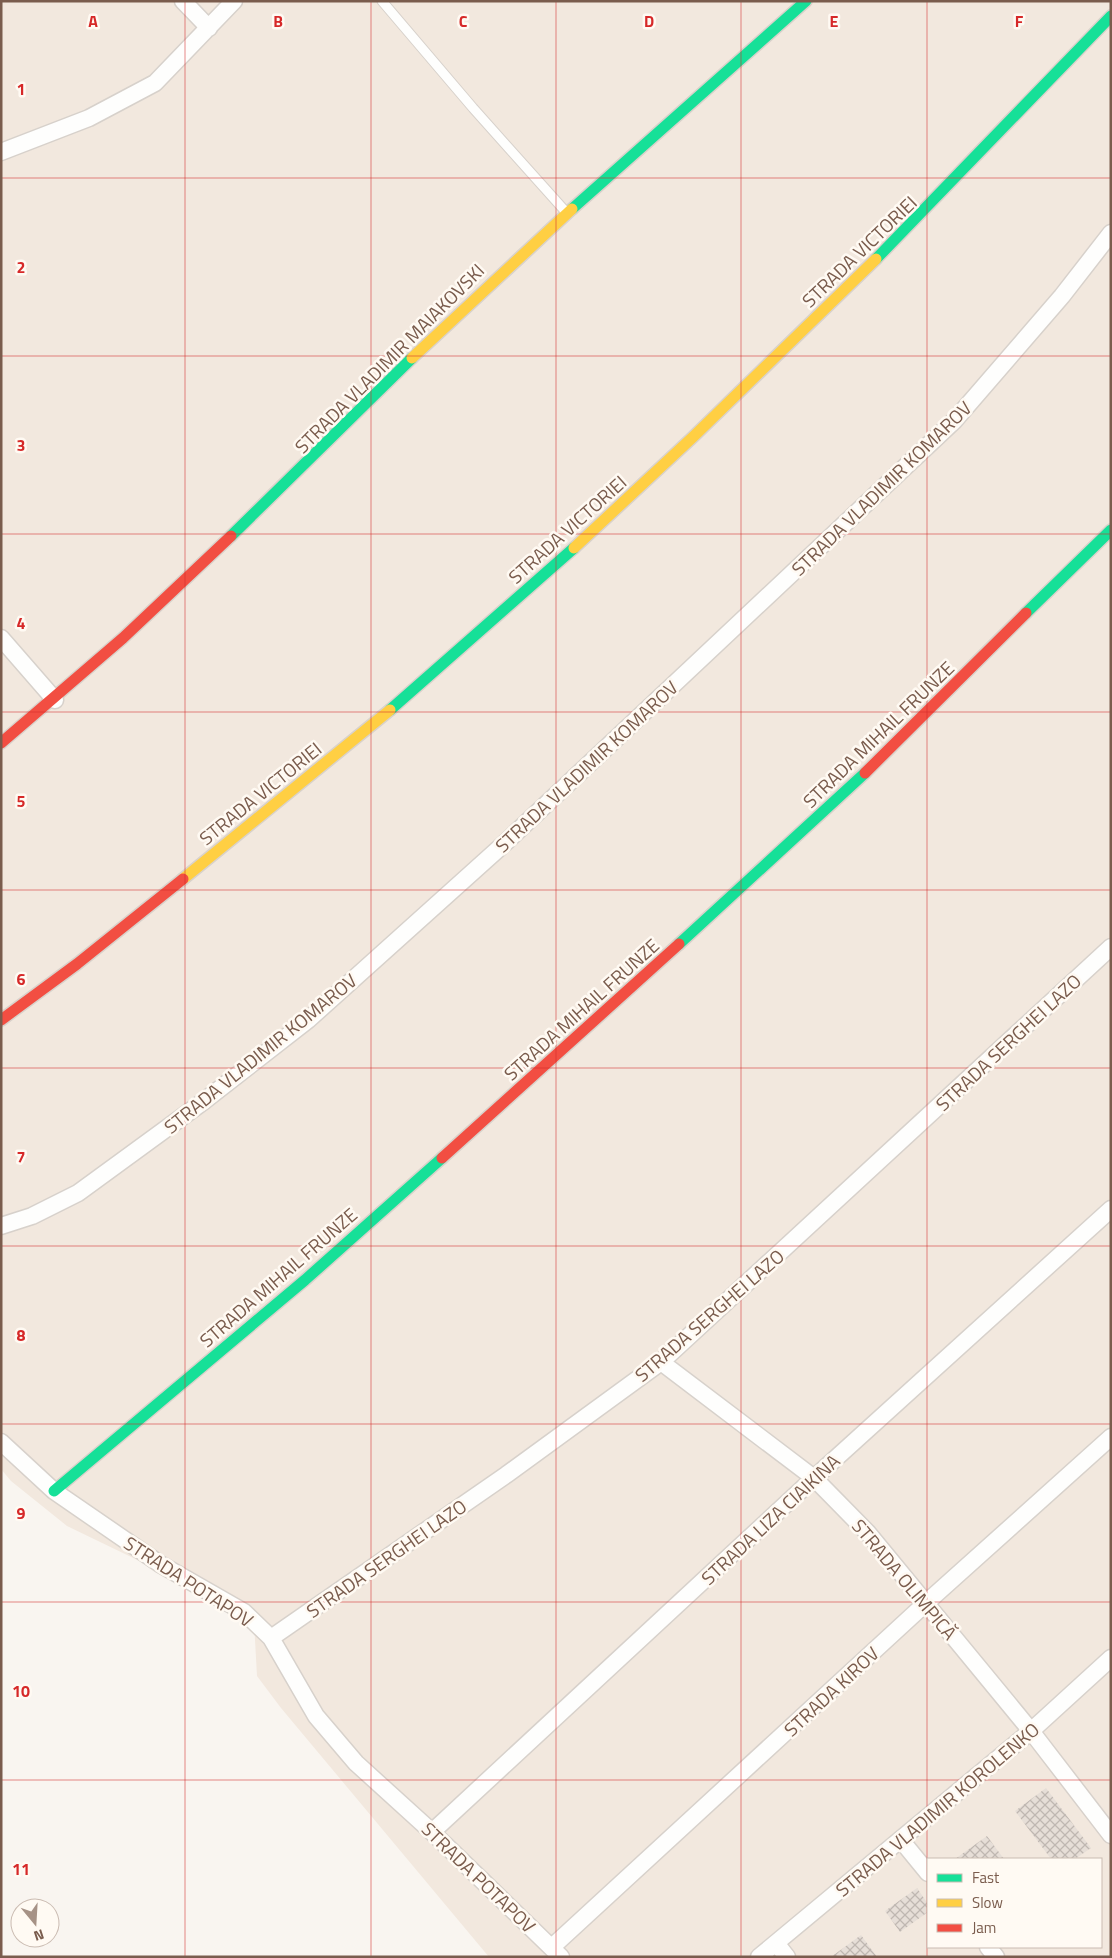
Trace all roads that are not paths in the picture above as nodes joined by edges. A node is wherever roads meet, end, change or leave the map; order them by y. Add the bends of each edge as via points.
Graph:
1 (184, 1) edge
2 (234, 1) edge
3 (382, 1) edge
4 (806, 1) edge
5 (1111, 16) edge
6 (209, 28) junction
7 (1, 152) edge
8 (566, 212) junction
9 (1111, 233) edge
10 (1111, 530) edge
11 (1, 638) edge
12 (55, 700) junction
13 (1, 743) edge
14 (1111, 947) edge
15 (1, 1020) edge
16 (1111, 1209) edge
17 (1, 1226) edge
18 (661, 1362) junction
19 (1111, 1437) edge
20 (1, 1442) edge
21 (814, 1478) junction
22 (54, 1491) junction
23 (926, 1603) junction
24 (271, 1638) junction
25 (1111, 1658) edge
26 (1030, 1731) junction
27 (432, 1832) junction
28 (1111, 1835) edge
29 (902, 1840) junction
30 (927, 1872) edge
31 (776, 1943) junction
32 (557, 1952) edge
33 (759, 1957) edge
34 (787, 1957) edge

1 - 6 street
2 - 6 street
3 - 8 lane
4 - 8 street, STRADA VLADIMIR MAIAKOVSKI
5 - 15 street, STRADA VICTORIEI via 906,231 650,478 429,677 221,848
6 - 7 street via 155,83 88,118
8 - 12 street, STRADA VLADIMIR MAIAKOVSKI via 147,618
9 - 17 street, STRADA VLADIMIR KOMAROV via 1046,316 954,421 506,842 308,1020 78,1193 32,1216
10 - 22 street, STRADA MIHAIL FRUNZE via 847,790 610,1008 304,1280
11 - 12 street
12 - 13 street, STRADA VLADIMIR MAIAKOVSKI
14 - 18 street, STRADA SERGHEI LAZO
16 - 21 street, STRADA LIZA CIAIKINA
18 - 21 street, STRADA OLIMPICĂ
18 - 24 street, STRADA SERGHEI LAZO via 506,1475
19 - 23 street, STRADA KIROV
20 - 22 street, STRADA POTAPOV
21 - 23 street, STRADA OLIMPICĂ via 868,1532
21 - 27 street, STRADA LIZA CIAIKINA
22 - 24 street, STRADA POTAPOV via 160,1564 244,1612
23 - 26 street, STRADA OLIMPICĂ
23 - 32 street, STRADA KIROV
24 - 27 street, STRADA POTAPOV via 316,1716 356,1763
25 - 26 street, STRADA VLADIMIR KOROLENKO
26 - 28 street, STRADA OLIMPICĂ
26 - 29 street, STRADA VLADIMIR KOROLENKO
27 - 32 street, STRADA POTAPOV
29 - 30 street
29 - 31 street, STRADA VLADIMIR KOROLENKO
31 - 33 street, STRADA VLADIMIR KOROLENKO
31 - 34 street

